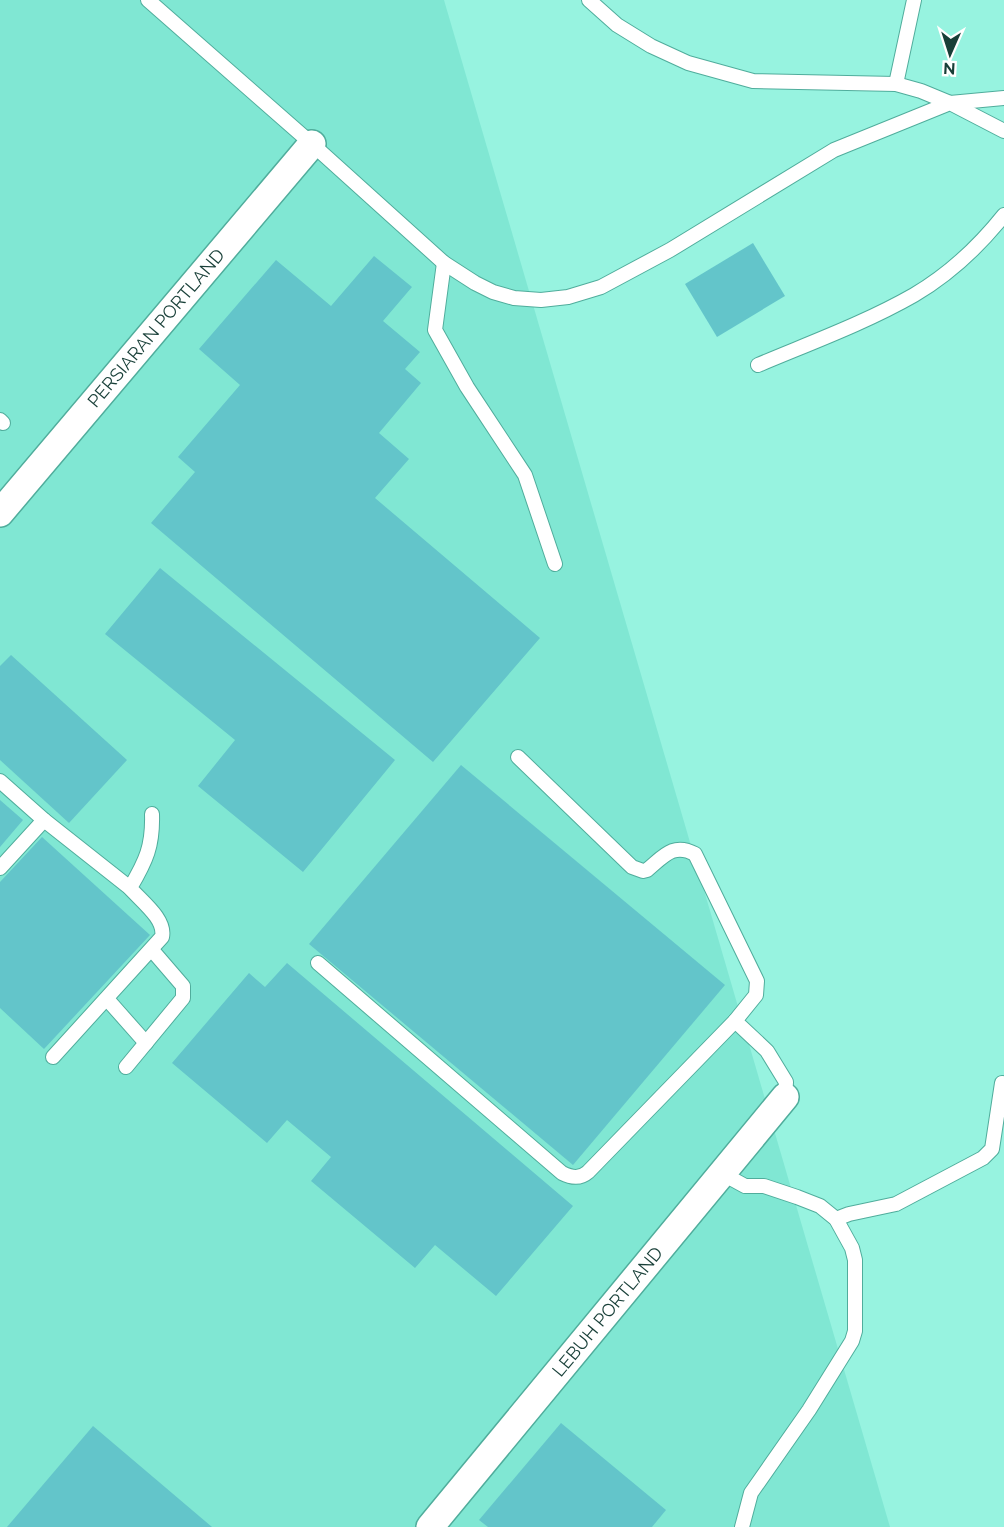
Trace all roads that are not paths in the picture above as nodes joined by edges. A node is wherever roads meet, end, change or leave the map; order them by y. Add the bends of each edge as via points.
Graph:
1 (148, 0) edge
2 (589, 0) edge
3 (914, 0) edge
4 (896, 84) junction
5 (1004, 98) edge
6 (950, 103) junction
7 (1004, 131) edge
8 (312, 144) junction
9 (1004, 215) edge
10 (444, 263) junction
11 (758, 365) dead end
12 (0, 513) edge
13 (555, 564) dead end
14 (518, 758) dead end
15 (0, 781) edge
16 (152, 814) dead end
17 (45, 820) junction
18 (0, 868) edge
19 (130, 888) junction
20 (152, 950) junction
21 (318, 963) dead end
22 (107, 999) junction
23 (735, 1021) junction
24 (146, 1043) junction
25 (53, 1057) dead end
26 (126, 1067) dead end
27 (1002, 1083) dead end
28 (785, 1097) joint
29 (723, 1174) junction
30 (836, 1219) junction
31 (429, 1527) edge
32 (742, 1527) edge

1 - 8 lane
2 - 4 lane via 617,25 651,46 731,76 753,81
3 - 4 lane
4 - 6 lane
5 - 6 lane
6 - 7 lane
6 - 10 lane via 834,150 670,250 601,287 568,297 514,298 474,283
8 - 10 lane
8 - 12 street, PERSIARAN PORTLAND
9 - 11 lane via 952,267 916,294
10 - 13 lane via 435,330 525,475
14 - 23 lane via 632,867 647,870 671,850 680,848 695,854 757,981 756,995
15 - 17 lane
16 - 19 lane via 151,845
17 - 18 lane
17 - 19 lane
19 - 20 lane via 163,928 162,937
20 - 22 lane
20 - 24 lane via 183,986 183,998
21 - 23 lane via 562,1173 576,1178 588,1172
22 - 24 lane
22 - 25 lane
23 - 28 lane via 766,1051 786,1082
24 - 26 lane
27 - 30 lane via 992,1149 983,1158 896,1204
28 - 29 street, LEBUH PORTLAND
29 - 30 lane via 745,1185 764,1186 820,1206
29 - 31 street, LEBUH PORTLAND
30 - 32 lane via 855,1260 852,1341 751,1493

